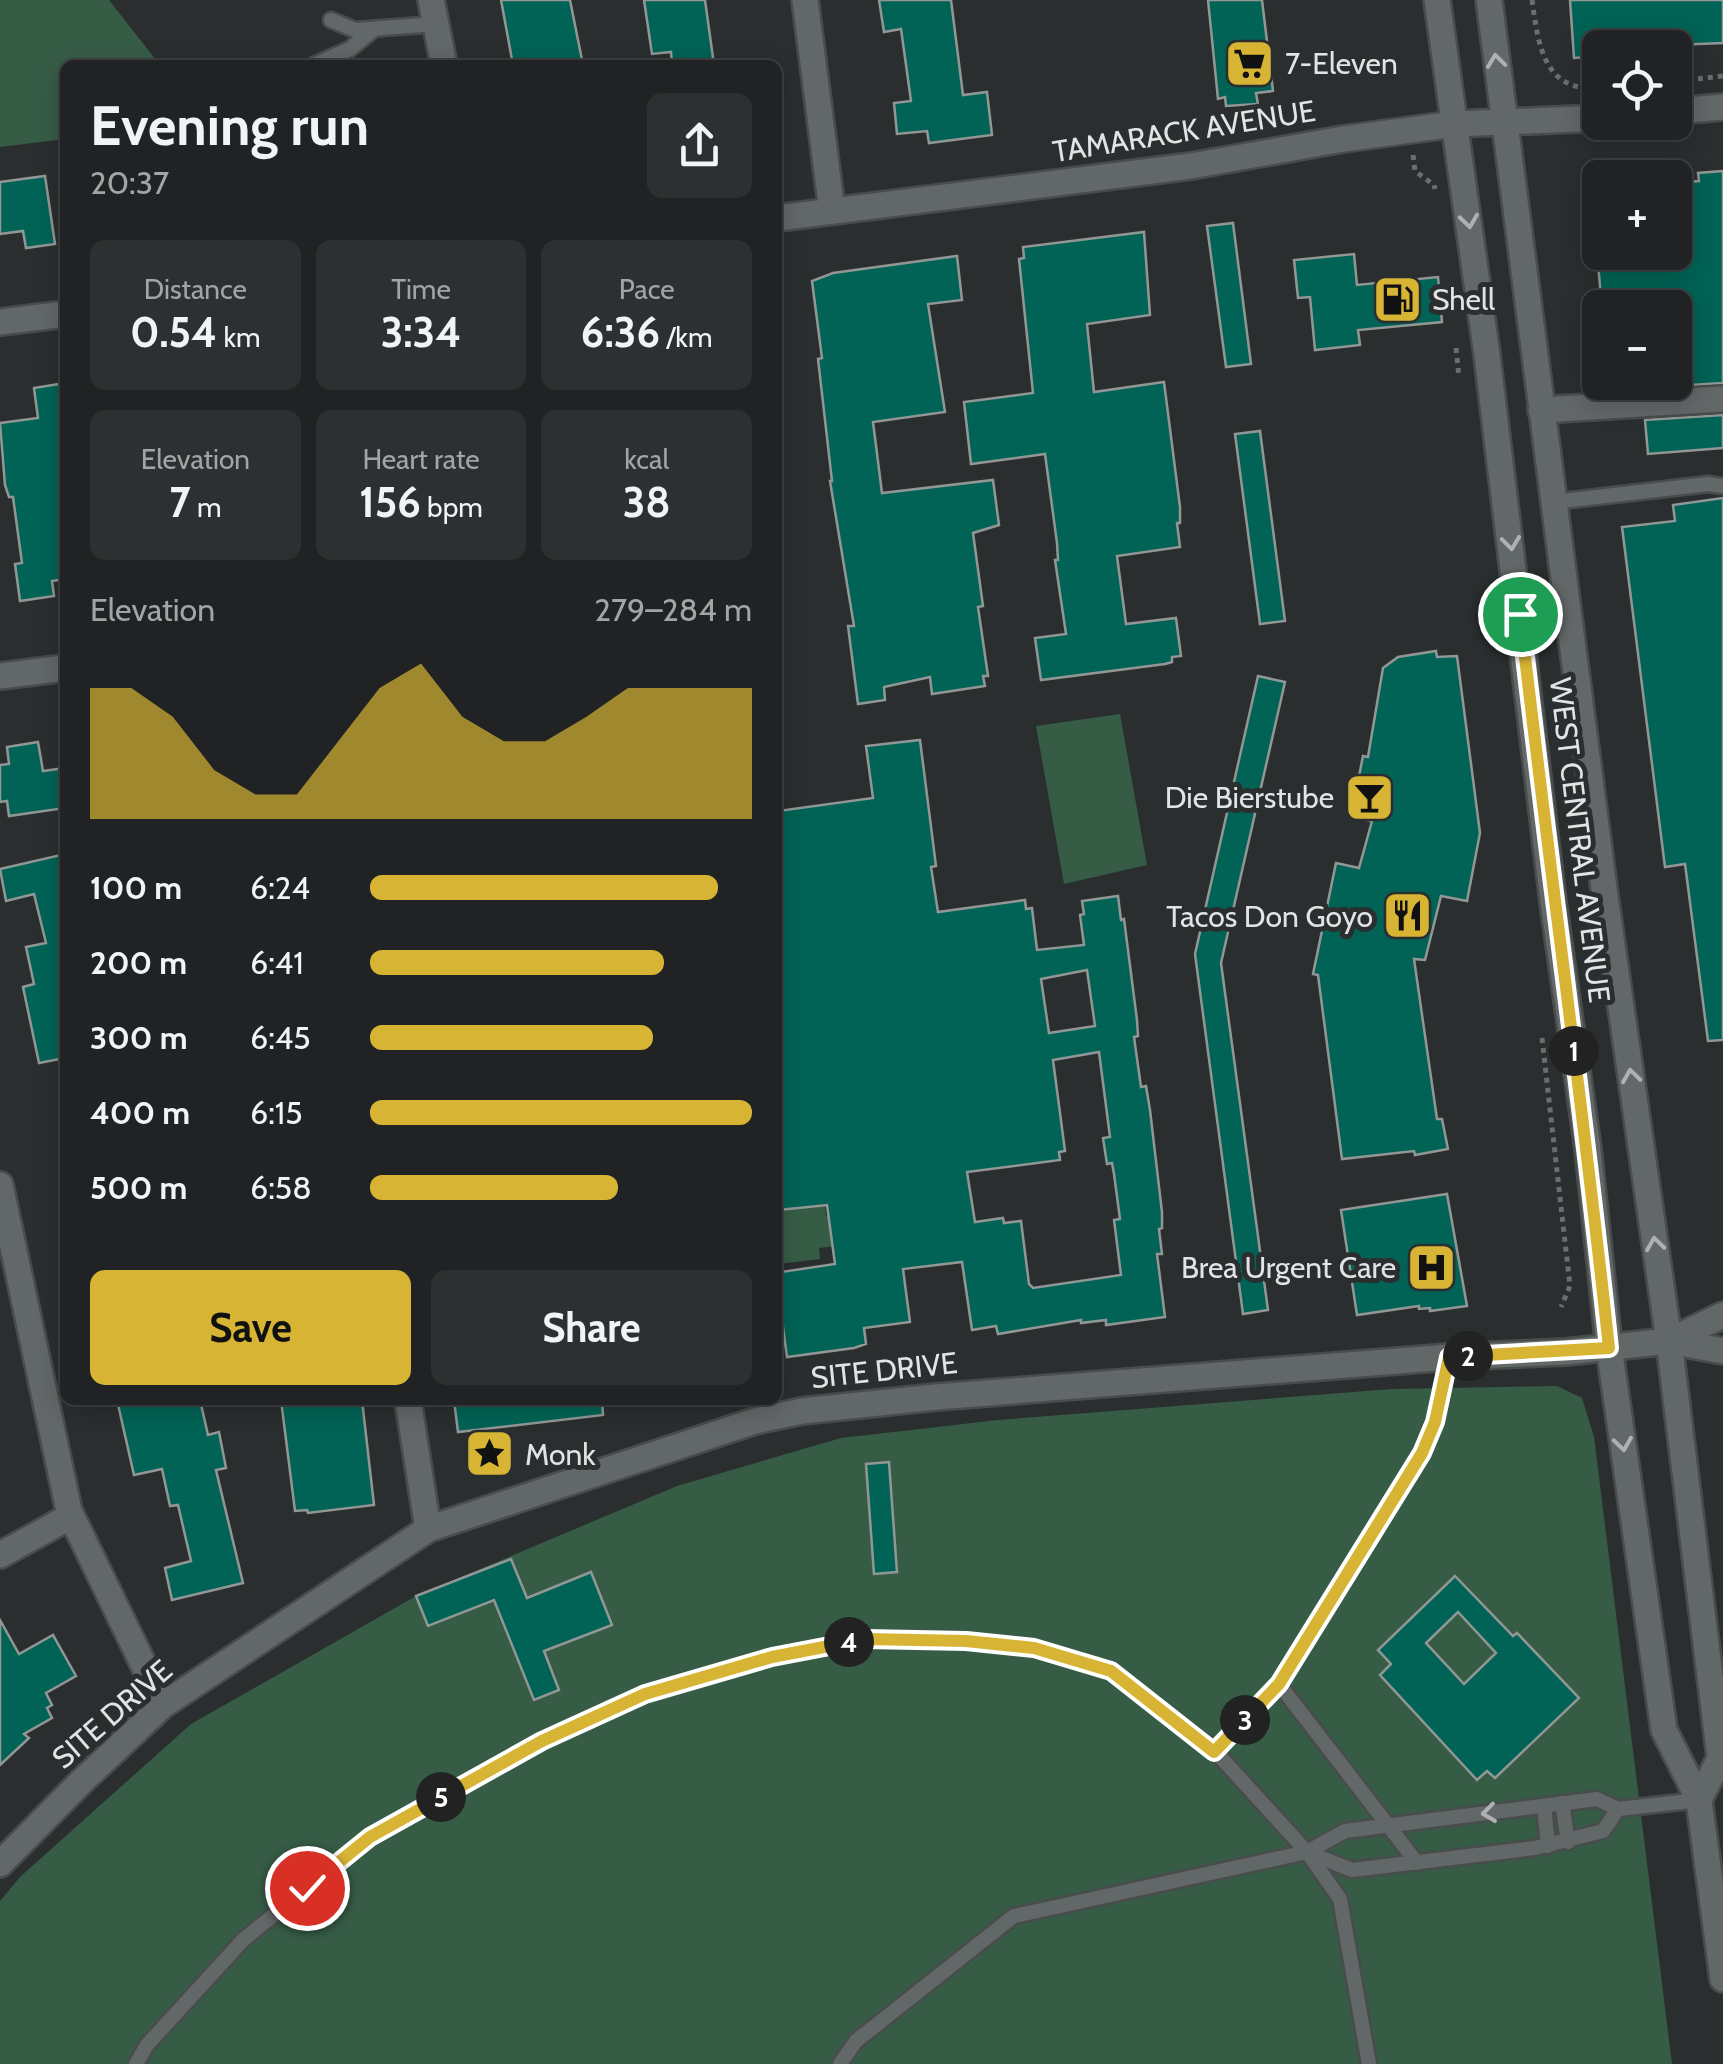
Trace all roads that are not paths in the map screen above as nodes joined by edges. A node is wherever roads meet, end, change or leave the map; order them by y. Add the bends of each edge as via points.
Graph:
1 (805, 0) edge
2 (1437, 0) edge
3 (1488, 0) edge
4 (434, 12) edge
5 (331, 20) dead end
6 (374, 29) junction
7 (325, 60) edge
8 (443, 60) edge
9 (1723, 106) edge
10 (1692, 109) edge
11 (1582, 119) edge
12 (1504, 121) junction
13 (1454, 124) junction
14 (832, 212) junction
15 (782, 218) edge
16 (60, 315) edge
17 (0, 322) edge
18 (1723, 399) edge
19 (1542, 410) junction
20 (1723, 486) edge
21 (1554, 502) junction
22 (60, 669) edge
23 (0, 676) edge
24 (0, 1185) edge
25 (1723, 1315) edge
26 (1669, 1341) junction
27 (1609, 1348) junction
28 (1723, 1351) edge
29 (1449, 1357) junction
30 (409, 1405) edge
31 (753, 1410) edge
32 (71, 1516) junction
33 (428, 1529) junction
34 (0, 1555) edge
35 (1279, 1684) junction
36 (163, 1705) junction
37 (1214, 1752) junction
38 (1699, 1800) junction
39 (1562, 1803) junction
40 (1544, 1806) junction
41 (1618, 1809) junction
42 (1388, 1825) junction
43 (1568, 1842) junction
44 (1548, 1846) junction
45 (1307, 1852) junction
46 (1417, 1863) junction
47 (0, 1864) edge
48 (1723, 1979) edge
49 (136, 2064) edge
50 (840, 2064) edge
51 (1369, 2064) edge

1 - 14 street
2 - 13 street, WEST CENTRAL AVENUE
12 -> 3 street, WEST CENTRAL AVENUE
4 - 6 lane
4 - 8 street
5 - 6 lane
6 - 7 lane
9 - 10 street
11 - 12 street, TAMARACK AVENUE
12 - 13 street, TAMARACK AVENUE
12 - 19 street, WEST CENTRAL AVENUE
13 - 14 street, TAMARACK AVENUE
13 -> 27 street, WEST CENTRAL AVENUE
14 - 15 street, TAMARACK AVENUE
16 - 17 street
18 - 19 street
19 - 21 street, WEST CENTRAL AVENUE
20 - 21 lane
26 -> 21 street, WEST CENTRAL AVENUE
22 - 23 street
24 - 32 street
25 - 26 street, SITE DRIVE
26 - 27 street, SITE DRIVE
26 - 28 street, SITE DRIVE
26 - 38 street, WEST CENTRAL AVENUE via 1720,1758
27 - 29 street, SITE DRIVE
27 -> 38 street, WEST CENTRAL AVENUE via 1664,1730
29 - 31 street, SITE DRIVE
29 - 35 lane via 1422,1453
30 - 33 street
31 - 33 street, SITE DRIVE
32 - 34 street
32 - 36 street
33 - 36 street, SITE DRIVE
35 - 37 lane
35 - 42 lane
36 - 47 street, SITE DRIVE
37 - 45 lane
37 - 49 lane via 1111,1671 1034,1648 866,1639 772,1657 645,1694 542,1741 370,1837 244,1938
38 - 41 lane
38 - 48 street, WEST CENTRAL AVENUE
39 - 40 lane
39 - 41 lane via 1597,1799
39 - 43 lane
40 -> 42 lane
40 - 44 lane
41 - 43 lane via 1604,1831
42 - 45 lane via 1345,1831
42 - 46 lane
43 - 44 lane
44 - 46 lane
45 - 46 lane via 1352,1870
45 - 50 lane via 1014,1916 856,2041
45 - 51 lane via 1340,1899

